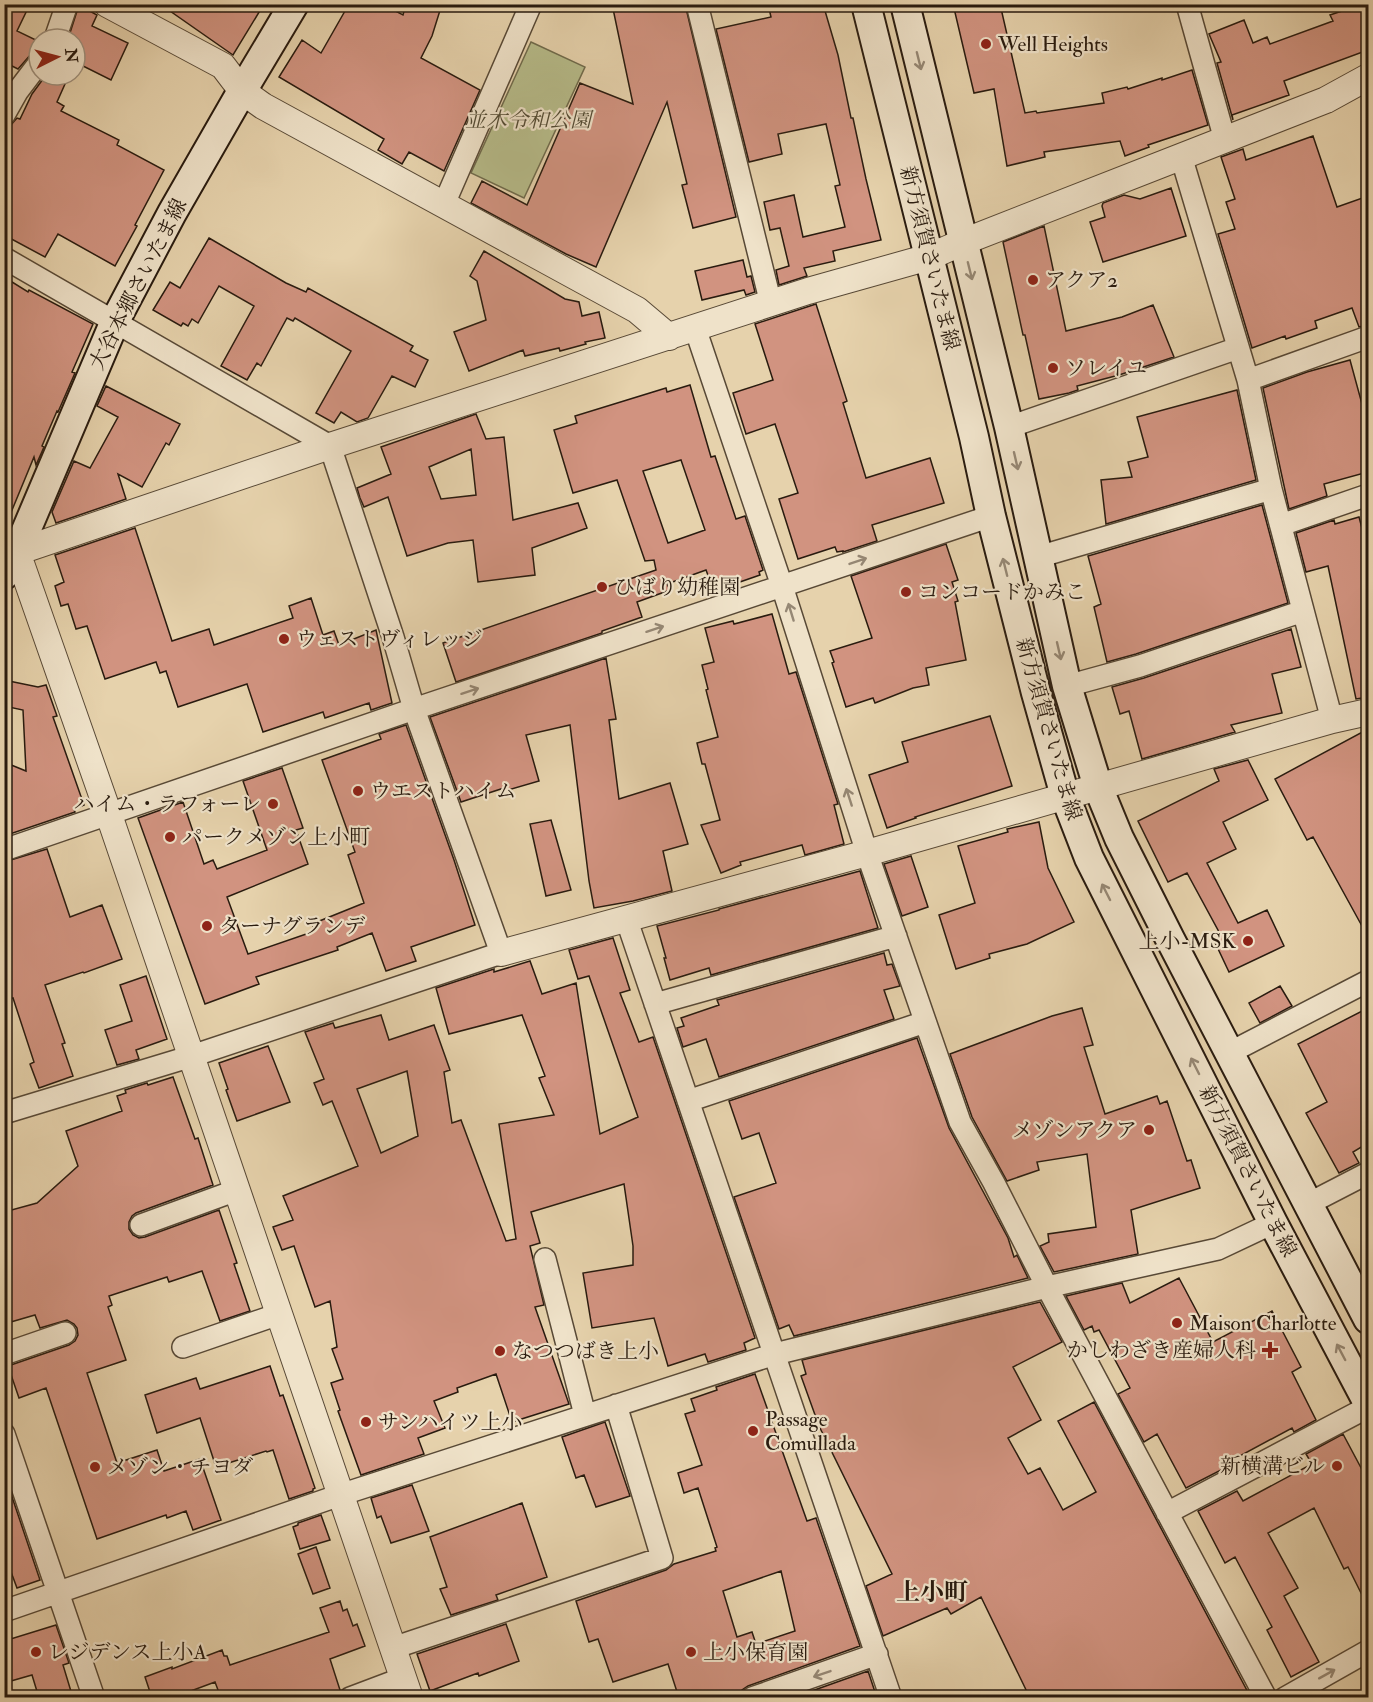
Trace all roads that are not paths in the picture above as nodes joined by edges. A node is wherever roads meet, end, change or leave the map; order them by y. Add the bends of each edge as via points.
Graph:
1 (68, 4) edge
2 (107, 4) edge
3 (294, 4) edge
4 (531, 4) edge
5 (697, 4) edge
6 (867, 4) edge
7 (905, 4) edge
8 (1187, 4) edge
9 (59, 27) edge
10 (1368, 77) edge
11 (27, 79) edge
12 (242, 91) junction
13 (4, 115) edge
14 (1225, 140) junction
15 (1181, 156) junction
16 (444, 204) junction
17 (963, 242) junction
18 (929, 257) junction
19 (4, 258) edge
20 (771, 304) junction
21 (115, 321) junction
22 (694, 328) junction
23 (669, 337) junction
24 (1368, 337) edge
25 (1238, 348) junction
26 (1248, 380) junction
27 (1009, 427) junction
28 (330, 446) junction
29 (1271, 489) junction
30 (1368, 495) edge
31 (992, 516) junction
32 (1281, 525) junction
33 (1038, 557) junction
34 (9, 559) edge
35 (783, 586) junction
36 (1303, 611) junction
37 (1067, 686) junction
38 (414, 709) junction
39 (1368, 712) edge
40 (1332, 720) junction
41 (1098, 787) junction
42 (1065, 796) junction
43 (109, 815) junction
44 (4, 850) edge
45 (867, 853) junction
46 (626, 918) junction
47 (896, 936) junction
48 (501, 953) junction
49 (1368, 981) edge
50 (655, 1004) junction
51 (926, 1022) junction
52 (1229, 1053) junction
53 (192, 1056) junction
54 (688, 1101) junction
55 (4, 1113) edge
56 (1368, 1173) edge
57 (237, 1190) junction
58 (1308, 1204) junction
59 (1273, 1223) junction
60 (141, 1225) dead end
61 (545, 1259) dead end
62 (1047, 1287) junction
63 (279, 1314) junction
64 (1368, 1319) edge
65 (65, 1333) dead end
66 (183, 1347) dead end
67 (4, 1354) edge
68 (775, 1354) junction
69 (616, 1405) junction
70 (1368, 1405) edge
71 (585, 1415) junction
72 (4, 1434) edge
73 (340, 1495) junction
74 (1167, 1513) junction
75 (57, 1592) junction
76 (4, 1611) edge
77 (393, 1648) junction
78 (1368, 1651) edge
79 (877, 1654) junction
80 (407, 1688) edge
81 (94, 1698) edge
82 (350, 1698) edge
83 (752, 1698) edge
84 (891, 1698) edge
85 (1266, 1698) edge
86 (1285, 1698) edge

1 - 9 street
2 - 12 street via 224,66
3 - 12 main road, 大谷本郷さいたま線
4 - 16 street
5 - 20 street
6 - 18 main road, 新方須賀さいたま線
7 -> 17 main road, 新方須賀さいたま線
8 - 14 street
10 - 14 street via 1326,100
11 - 13 street
12 - 16 street
12 - 21 main road, 大谷本郷さいたま線
14 - 15 street
15 - 17 street
15 - 25 street
16 - 23 street via 637,310
17 - 18 street
17 -> 27 main road, 新方須賀さいたま線
18 - 20 street
18 - 31 main road, 新方須賀さいたま線
19 - 21 street
20 - 22 street
21 - 28 street
21 - 34 main road, 大谷本郷さいたま線
22 - 23 street
22 - 35 street
23 - 28 street
24 - 26 street
25 - 26 street
25 - 27 street
26 - 29 street
27 -> 33 main road, 新方須賀さいたま線
28 - 34 street
28 - 38 street
29 - 32 street
29 - 33 street
30 - 32 street
35 -> 31 street
42 -> 31 main road, 新方須賀さいたま線
32 - 36 street
33 -> 37 main road, 新方須賀さいたま線
34 - 43 street
38 -> 35 street
45 -> 35 street
36 - 37 street via 1140,666
36 - 40 street
37 - 41 main road, 新方須賀さいたま線
38 - 43 street
38 - 48 street
39 - 40 street
40 - 41 street
41 - 42 street
41 - 52 main road, 新方須賀さいたま線 via 1119,838
42 - 45 street
59 -> 42 main road, 新方須賀さいたま線 via 1089,858
43 - 44 street
43 - 53 street
45 - 46 street
45 - 47 street
46 - 48 street
46 - 50 street
47 - 50 street
47 - 51 street
48 - 53 street
49 - 52 street
50 - 54 street
51 - 54 street
51 - 62 street via 960,1122
52 - 58 main road, 新方須賀さいたま線
53 - 55 street
53 - 57 street
54 - 68 street
56 - 58 street
57 - 60 street
57 - 63 street
58 - 64 main road, 新方須賀さいたま線
59 - 62 street via 1218,1249
70 -> 59 main road, 新方須賀さいたま線
61 - 71 street
62 - 68 street
62 - 74 street
63 - 66 street
63 - 73 street
65 - 67 street
68 - 69 street
68 - 79 street
69 - 71 street
69 - 77 street via 662,1558
70 - 74 street
71 - 73 street
72 - 75 street
73 - 75 street
73 - 77 street
74 - 85 street
75 - 76 street
75 - 81 street
77 - 80 street
86 -> 78 street
79 -> 83 street
79 - 84 street
80 - 82 street

